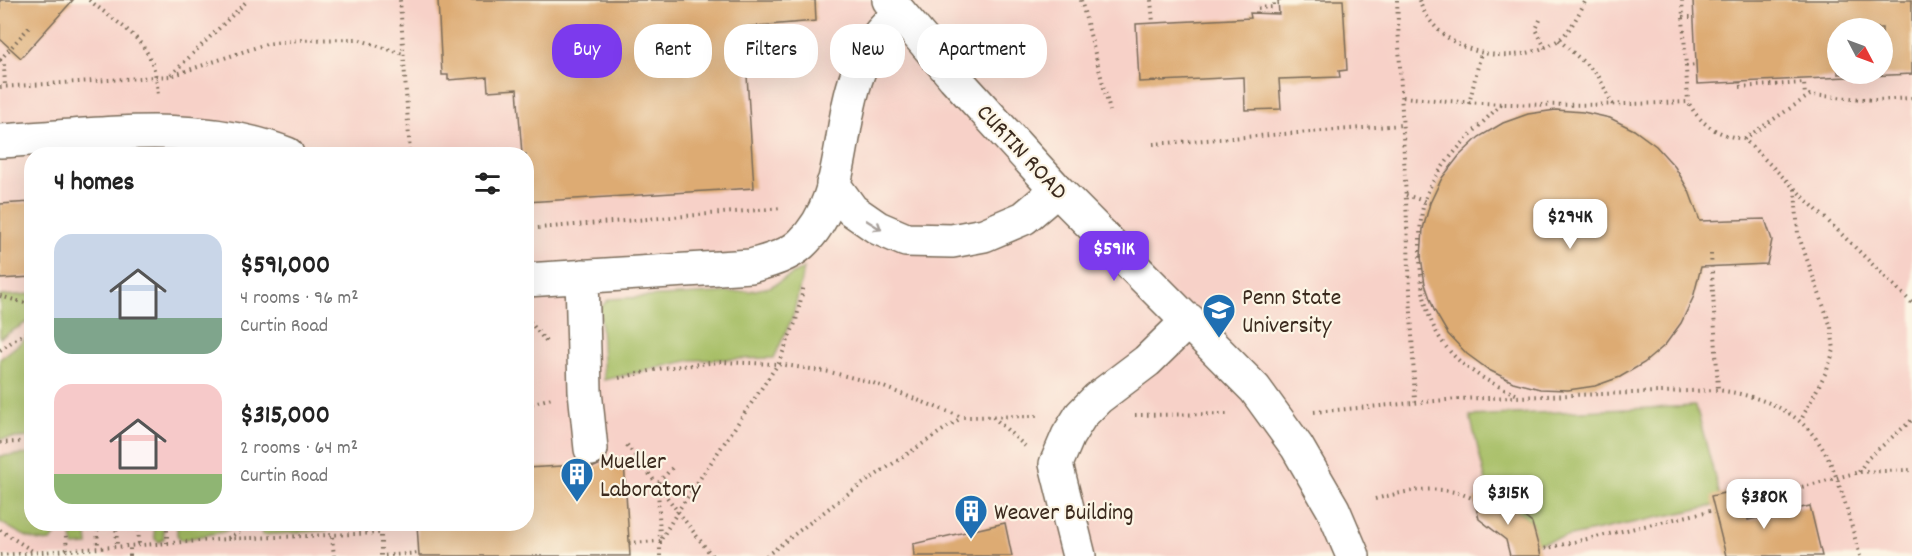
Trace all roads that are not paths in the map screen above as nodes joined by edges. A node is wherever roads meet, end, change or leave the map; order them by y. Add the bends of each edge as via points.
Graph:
1 (894, 7) edge
2 (0, 141) edge
3 (269, 147) edge
4 (833, 184) junction
5 (1057, 190) junction
6 (582, 276) junction
7 (534, 279) edge
8 (1189, 320) junction
9 (591, 449) dead end
10 (1079, 556) edge
11 (1353, 556) edge

1 - 4 street via 864,55 855,78
1 - 5 street, CURTIN ROAD
2 - 3 street via 159,132 226,137
4 -> 5 street via 852,210 878,228 906,240 952,241 984,235 1024,218
4 - 6 street via 821,219 800,244 777,258 751,266
5 - 8 street, CURTIN ROAD
6 - 7 street
6 - 9 street
8 - 10 street via 1148,361 1098,398 1068,436 1056,464
8 - 11 street, CURTIN ROAD via 1244,377 1290,436 1333,509

